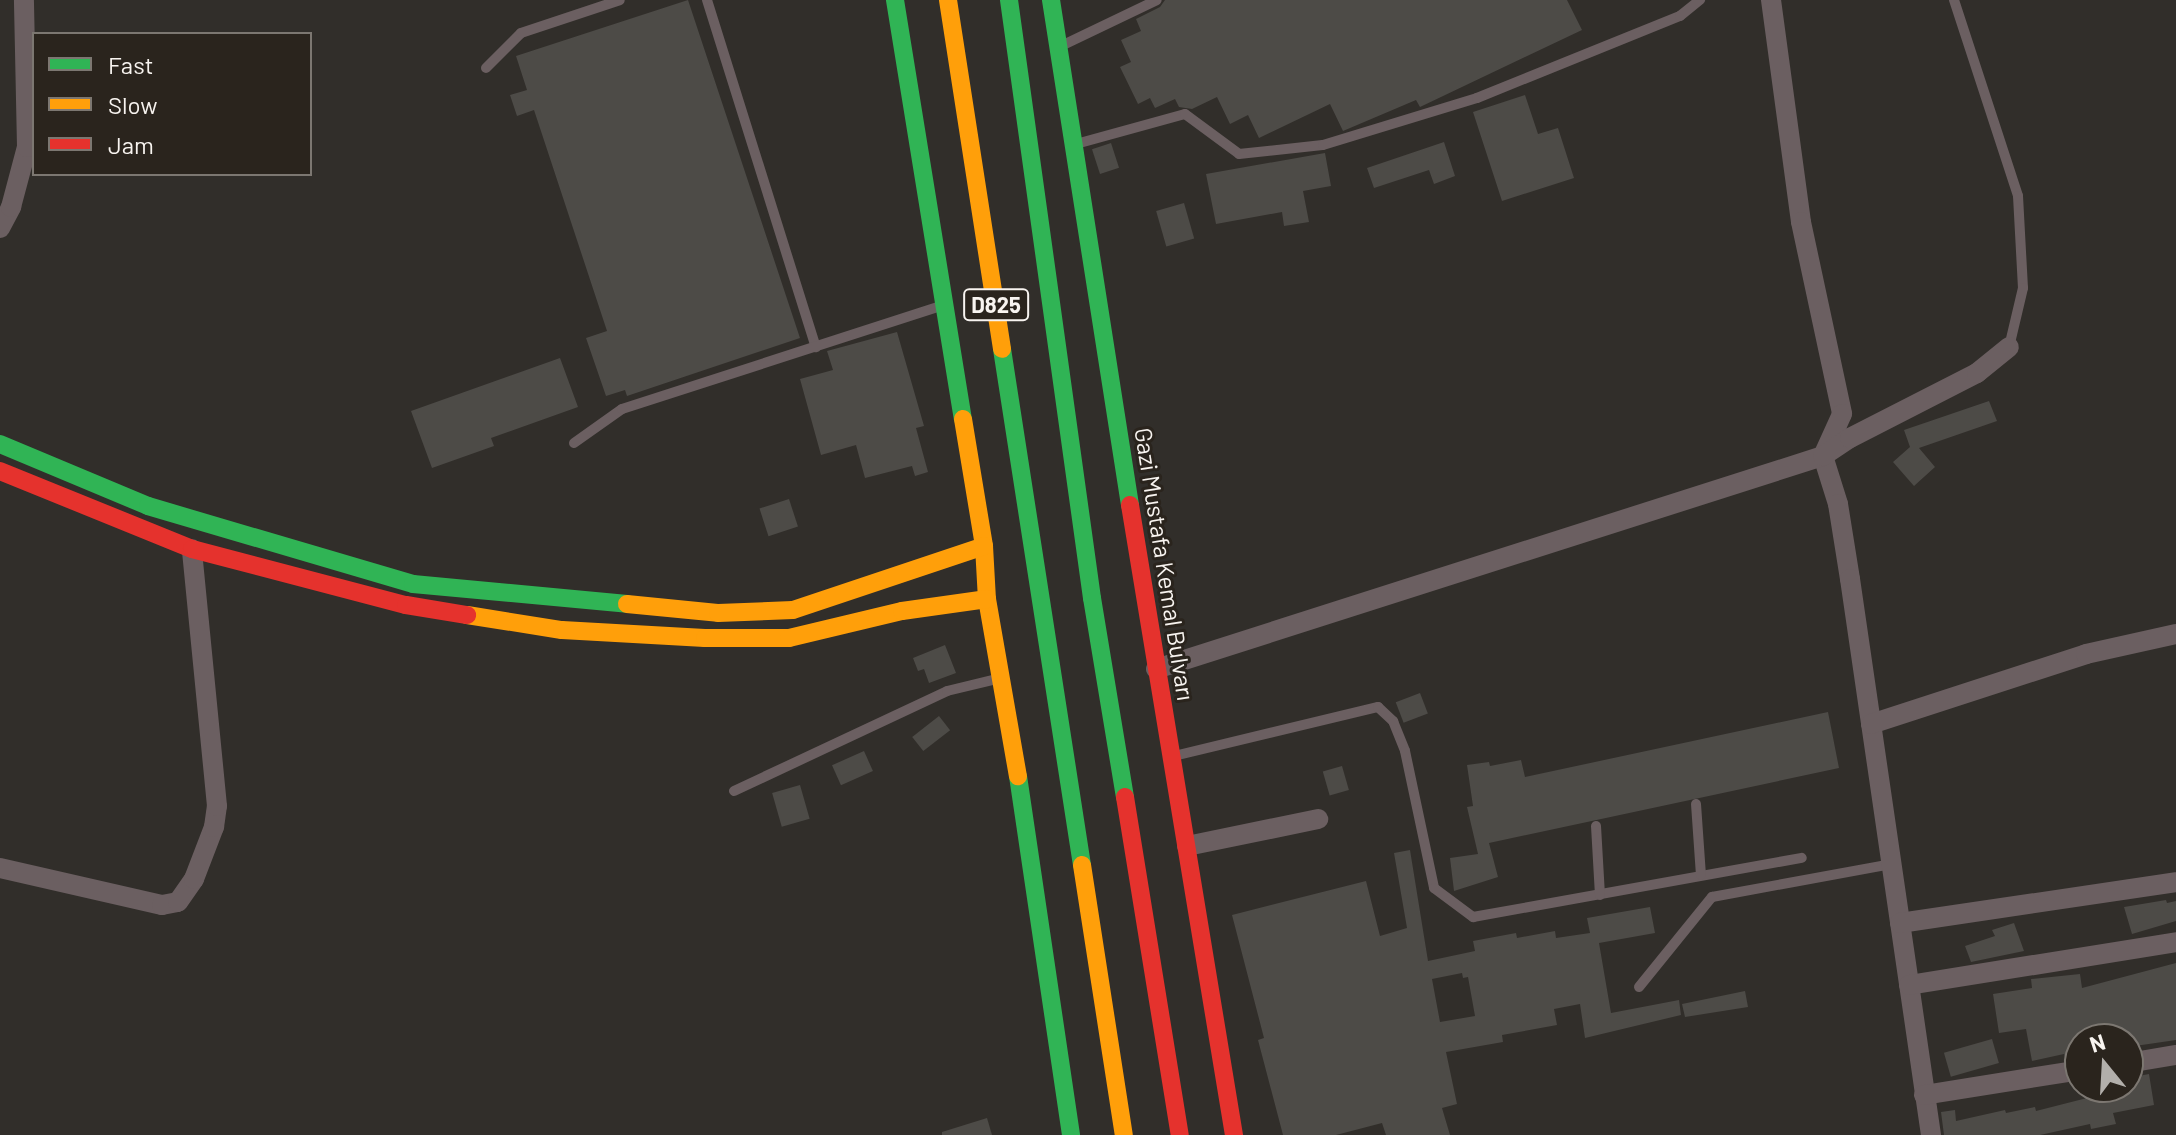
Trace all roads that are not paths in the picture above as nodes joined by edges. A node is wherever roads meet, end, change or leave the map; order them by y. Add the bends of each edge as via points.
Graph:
1 (24, 0) edge
2 (620, 0) edge
3 (707, 0) edge
4 (895, 0) edge
5 (948, 0) edge
6 (1009, 0) edge
7 (1051, 0) edge
8 (1157, 0) edge
9 (1700, 0) edge
10 (1771, 0) edge
11 (1954, 0) edge
12 (1059, 47) junction
13 (486, 68) dead end
14 (1074, 144) junction
15 (0, 228) edge
16 (943, 306) junction
17 (816, 347) junction
18 (2009, 347) joint
19 (574, 443) dead end
20 (0, 444) edge
21 (1823, 456) junction
22 (0, 471) edge
23 (984, 546) junction
24 (192, 549) junction
25 (987, 599) junction
26 (2176, 634) edge
27 (1156, 669) junction
28 (1003, 678) junction
29 (1871, 724) junction
30 (1172, 757) junction
31 (734, 791) dead end
32 (1696, 804) dead end
33 (1318, 819) dead end
34 (1596, 826) dead end
35 (1187, 846) junction
36 (1802, 858) dead end
37 (1891, 864) junction
38 (0, 868) edge
39 (1701, 875) junction
40 (2176, 882) edge
41 (1600, 895) junction
42 (1900, 923) junction
43 (2176, 942) edge
44 (1909, 985) junction
45 (1639, 987) dead end
46 (2176, 1055) edge
47 (2144, 1060) edge
48 (2064, 1073) edge
49 (1924, 1095) junction
50 (1071, 1135) edge
51 (1124, 1135) edge
52 (1180, 1135) edge
53 (1234, 1135) edge
54 (1931, 1135) edge

1 - 15 street via 27,147
2 - 13 lane via 521,33
3 - 17 lane
4 - 16 main road
5 - 51 main road, D825
6 - 52 main road, D825 via 1092,598
7 - 12 main road, Gazi Mustafa Kemal Bulvarı
8 - 12 lane
9 - 14 lane via 1680,16 1477,98 1323,145 1239,154 1185,114
10 - 21 street via 1801,222 1842,414
11 - 18 lane via 2018,196 2023,288
12 - 14 main road, Gazi Mustafa Kemal Bulvarı
14 - 27 main road, Gazi Mustafa Kemal Bulvarı
16 - 17 lane
16 - 23 main road
17 - 19 lane via 622,409
18 - 21 street via 1977,373
20 - 23 main road via 148,506 413,584 718,613 793,610
21 - 27 street
21 - 29 street via 1838,504
22 - 24 main road
23 - 25 main road
24 - 25 main road via 406,605 562,630 789,638 902,611
24 - 38 street via 217,806 194,879 178,902 162,905
25 - 28 main road
26 - 29 street via 2086,654
27 - 30 main road, Gazi Mustafa Kemal Bulvarı
28 - 31 lane via 947,691
28 - 50 main road
29 - 37 street
30 - 35 main road, Gazi Mustafa Kemal Bulvarı
30 - 41 lane via 1378,707 1393,721 1405,751 1434,888 1473,917
32 - 39 lane
33 - 35 street
34 - 41 lane
35 - 53 main road, Gazi Mustafa Kemal Bulvarı
36 - 39 lane
37 - 42 street
37 - 45 lane via 1712,897
39 - 41 lane
40 - 42 street
42 - 44 street
43 - 44 street
44 - 49 street
46 - 47 street
48 - 49 street
49 - 54 street

